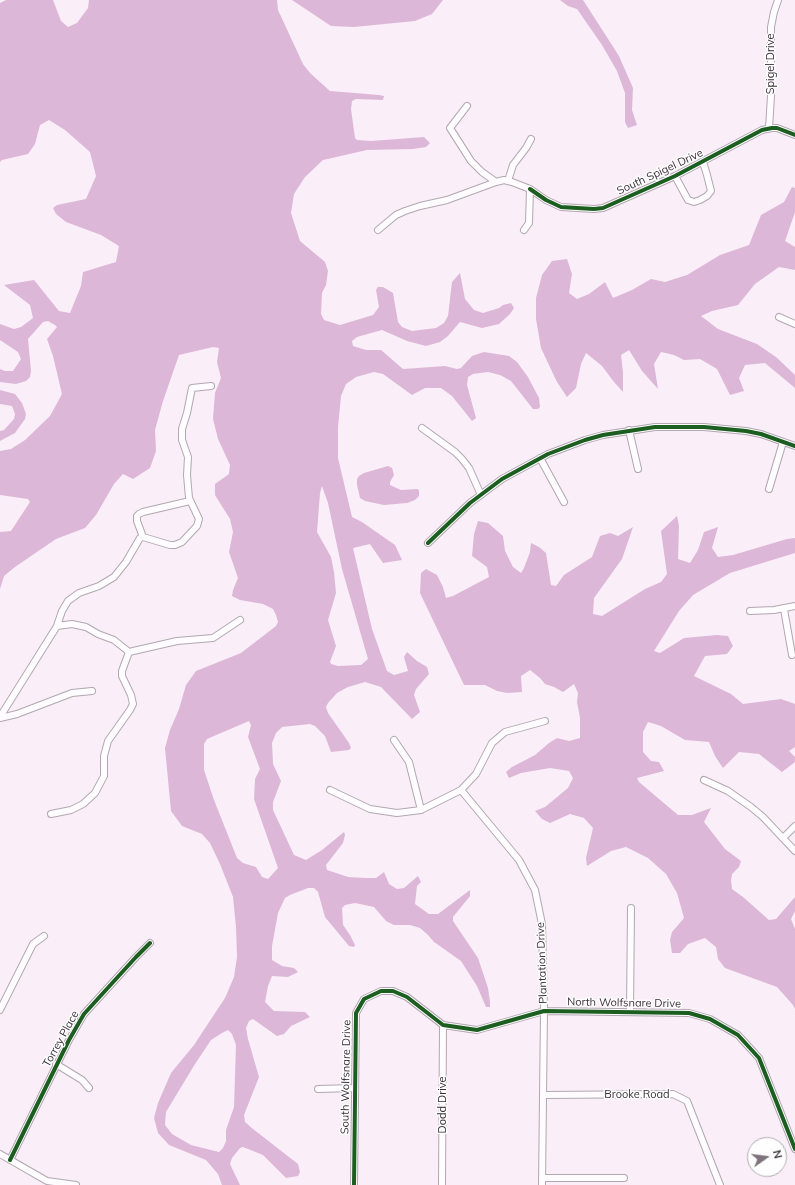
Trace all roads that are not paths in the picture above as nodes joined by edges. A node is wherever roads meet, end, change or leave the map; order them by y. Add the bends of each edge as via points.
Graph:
1 (778, 0) edge
2 (468, 106) dead end
3 (769, 128) junction
4 (795, 135) edge
5 (531, 139) dead end
6 (703, 162) junction
7 (675, 176) junction
8 (508, 181) junction
9 (496, 182) junction
10 (530, 189) junction
11 (378, 230) dead end
12 (524, 230) dead end
13 (779, 317) dead end
14 (795, 324) edge
15 (211, 386) dead end
16 (422, 428) dead end
17 (628, 430) junction
18 (783, 442) junction
19 (795, 446) edge
20 (540, 458) junction
21 (638, 469) dead end
22 (769, 489) dead end
23 (481, 495) junction
24 (190, 501) junction
25 (564, 502) dead end
26 (143, 537) junction
27 (428, 543) dead end
28 (795, 606) edge
29 (784, 609) junction
30 (750, 611) dead end
31 (240, 620) dead end
32 (57, 626) junction
33 (129, 652) junction
34 (792, 655) dead end
35 (92, 691) dead end
36 (0, 717) edge
37 (545, 722) dead end
38 (394, 740) dead end
39 (704, 780) dead end
40 (330, 790) dead end
41 (461, 790) junction
42 (420, 810) junction
43 (51, 814) dead end
44 (795, 826) edge
45 (783, 838) junction
46 (795, 851) edge
47 (631, 908) dead end
48 (44, 936) dead end
49 (150, 943) dead end
50 (0, 1010) edge
51 (544, 1011) junction
52 (630, 1012) junction
53 (443, 1025) junction
54 (56, 1064) junction
55 (89, 1088) dead end
56 (354, 1088) junction
57 (318, 1089) dead end
58 (543, 1095) junction
59 (795, 1149) edge
60 (0, 1154) edge
61 (10, 1160) junction
62 (624, 1178) dead end
63 (542, 1182) edge
64 (76, 1185) edge
65 (354, 1185) edge
66 (442, 1185) edge
67 (720, 1185) edge

1 - 3 street, Spigel Drive via 770,27
2 - 9 street via 450,128 471,161
3 - 4 street
3 - 6 street, South Spigel Drive
5 - 8 street via 513,165
6 - 7 street, South Spigel Drive
6 - 7 street via 710,191 700,200 688,200
7 - 10 street, South Spigel Drive via 610,205 594,209 561,207
8 - 9 street, South Spigel Drive
8 - 10 street, South Spigel Drive
9 - 11 street, South Spigel Drive via 447,200 405,211
10 - 12 street via 529,223
13 - 14 street
15 - 24 street via 192,388 182,429 182,440 188,457
16 - 23 street via 462,459
17 - 18 street via 704,427 746,431
17 - 20 street via 585,440
17 - 21 street
18 - 19 street
18 - 22 street
20 - 23 street via 502,479
20 - 25 street
23 - 27 street
24 - 26 street via 139,514 137,521
24 - 26 street via 199,523 182,542 170,545
26 - 32 street via 114,577 79,593 68,601
28 - 29 street
29 - 30 street
29 - 34 street
31 - 33 street via 213,638 177,641
32 - 33 street via 72,624 86,627 114,640
32 - 36 street
33 - 43 street via 122,676 131,695 132,704 108,741 104,756 104,776 95,793 83,804 71,810
35 - 36 street via 72,693 17,714
37 - 41 street via 506,732 492,743 476,774
38 - 42 street via 409,762
39 - 45 street via 739,798 763,817
40 - 42 street via 370,809 397,813
41 - 42 street
41 - 51 street, Plantation Drive via 519,860 535,890 542,924
44 - 45 street
45 - 46 street
47 - 52 street
48 - 50 street via 33,944
49 - 54 street, Torrey Place via 84,1014
51 - 52 street, North Wolfsnare Drive
51 - 53 street, South Wolfsnare Drive via 477,1030
51 - 58 street, Plantation Drive
52 - 59 street, North Wolfsnare Drive via 689,1013 710,1019 738,1035 759,1058
53 - 56 street, South Wolfsnare Drive via 407,997 393,991 381,991 364,998 356,1014
53 - 66 street, Dodd Drive
54 - 55 street via 82,1080
54 - 61 street, Torrey Place
56 - 57 street
56 - 65 street, South Wolfsnare Drive
58 - 63 street, Plantation Drive
58 - 67 street, Brooke Road via 673,1094 687,1101
60 - 61 street
61 - 64 street via 47,1181
62 - 63 street

